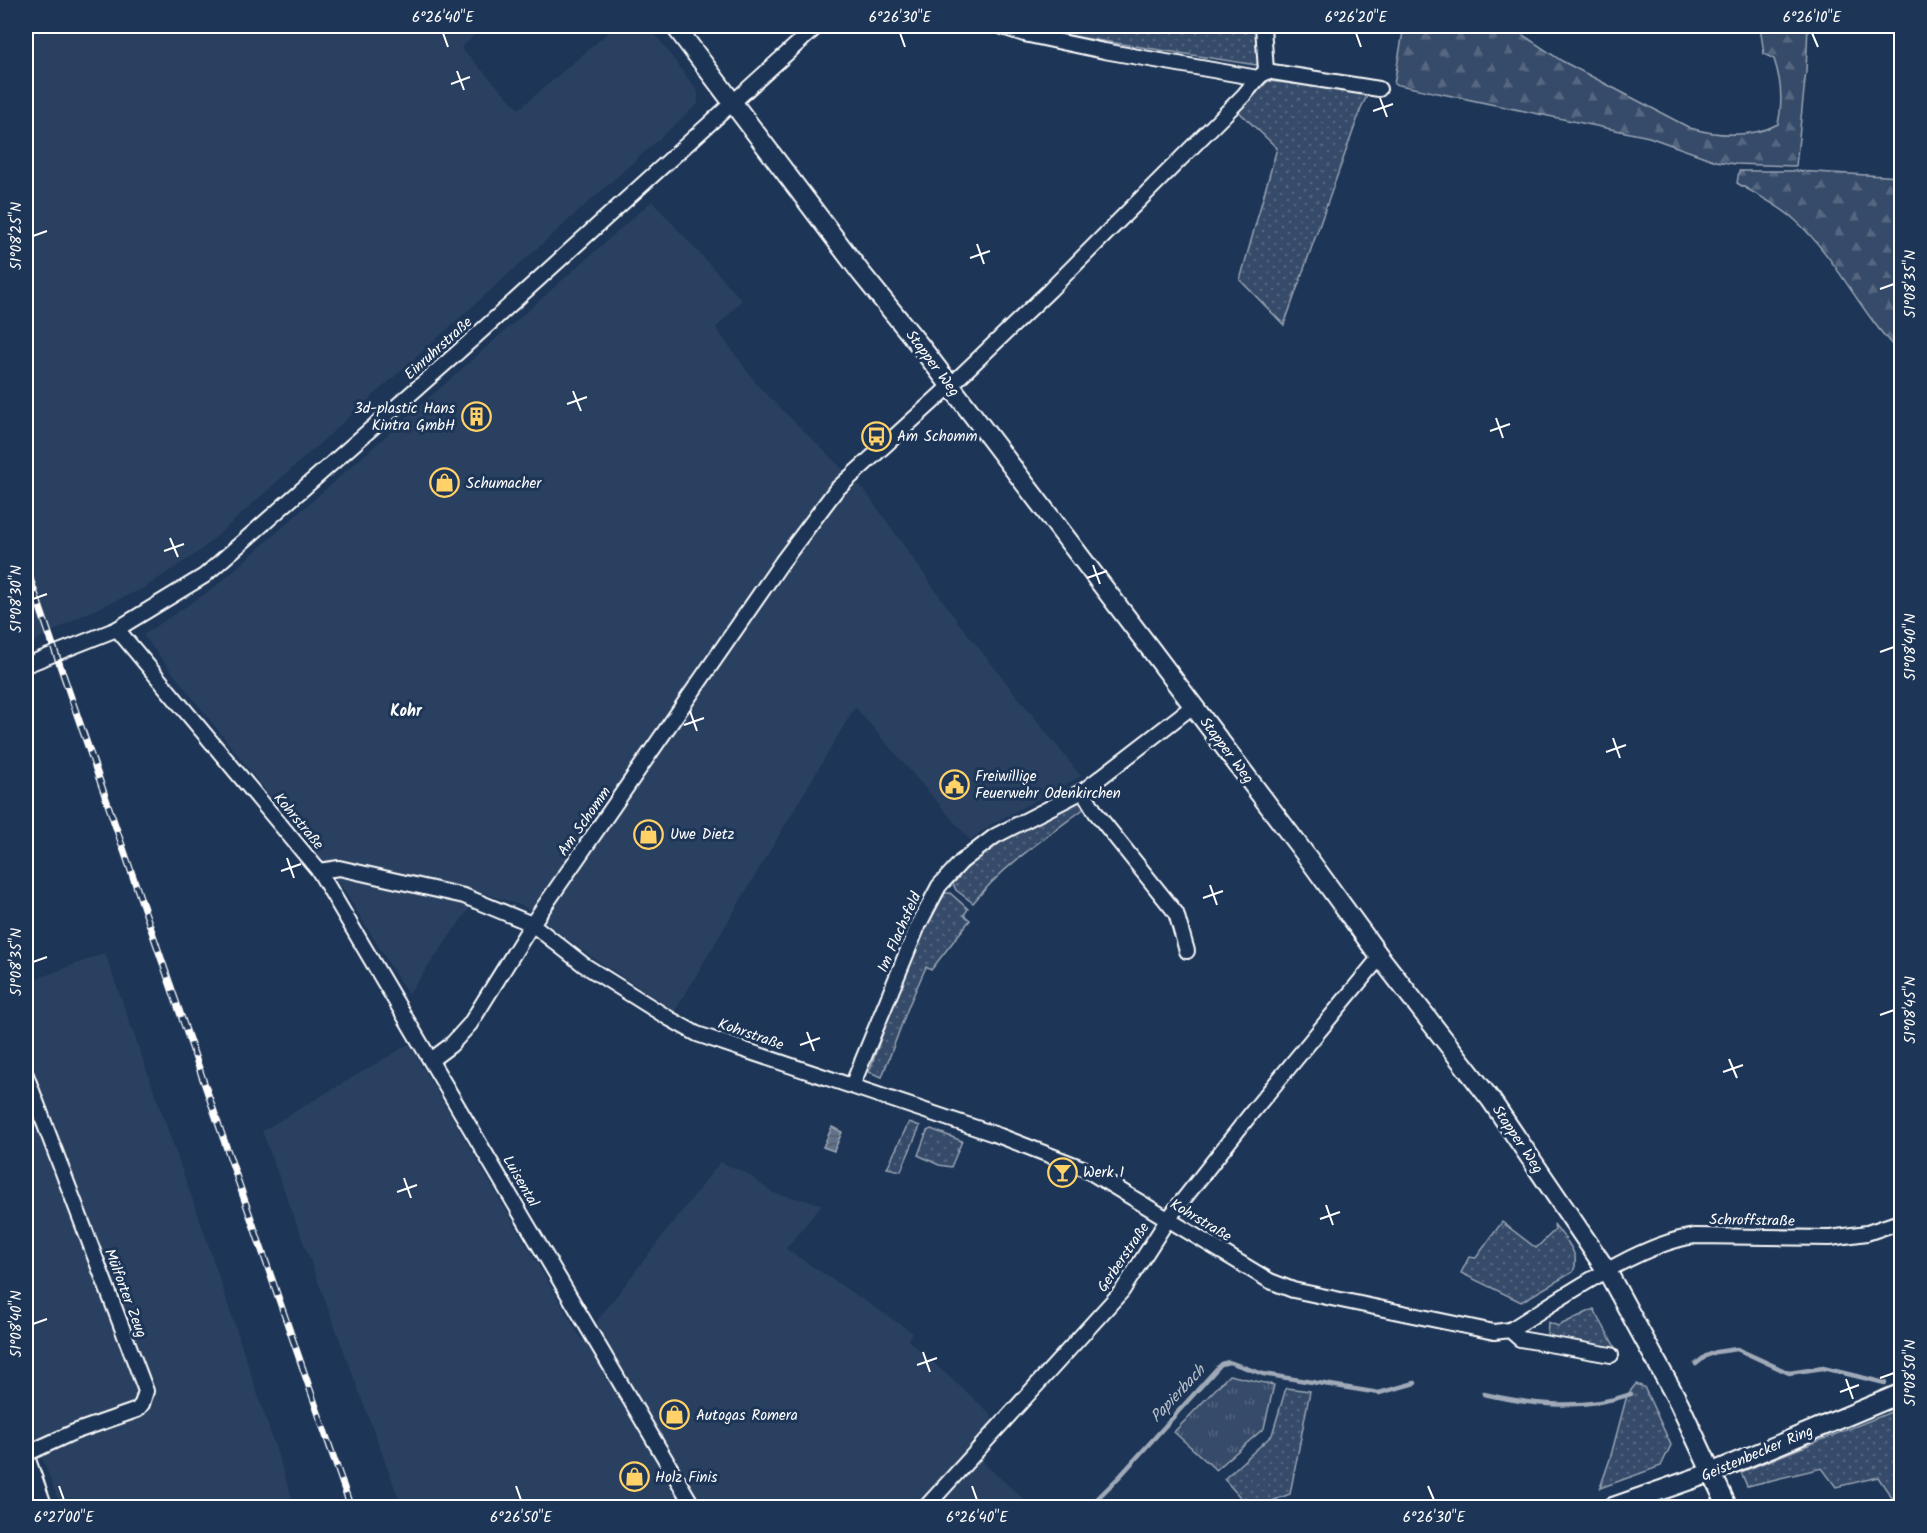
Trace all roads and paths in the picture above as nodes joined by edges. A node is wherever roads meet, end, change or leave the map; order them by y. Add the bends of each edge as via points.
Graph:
1 (675, 26) edge
2 (817, 26) edge
3 (1000, 26) edge
4 (1263, 26) edge
5 (1262, 74) junction
6 (1380, 88) dead end
7 (733, 103) junction
8 (950, 386) junction
9 (117, 629) junction
10 (26, 665) edge
11 (1194, 706) junction
12 (1083, 791) junction
13 (319, 871) junction
14 (532, 924) junction
15 (1187, 951) dead end
16 (1380, 957) junction
17 (431, 1060) junction
18 (26, 1075) edge
19 (852, 1086) junction
20 (1168, 1219) junction
21 (1902, 1221) edge
22 (1607, 1271) junction
23 (1510, 1330) junction
24 (1611, 1354) dead end
25 (1902, 1393) edge
26 (26, 1454) edge
27 (26, 1460) edge
28 (1713, 1472) junction
29 (43, 1508) edge
30 (694, 1508) edge
31 (925, 1508) edge
32 (1610, 1508) edge
33 (1728, 1508) edge

1 - 7 main road, Stapper Weg
2 - 7 street, Einruhrstraße
3 - 5 street via 1104,51
4 - 5 street
5 - 6 street
5 - 8 street, Am Schomm
7 - 8 main road, Stapper Weg
7 - 9 street, Einruhrstraße via 204,576
8 - 11 main road, Stapper Weg
8 - 14 street, Am Schomm via 836,490
9 - 10 street, Einruhrstraße
9 - 13 street, Kohrstraße
11 - 12 street, Im Flachsfeld
11 - 16 main road, Stapper Weg
12 - 15 street via 1176,913
12 - 19 street, Im Flachsfeld via 995,836 939,885 917,928
13 - 14 street, Kohrstraße via 339,868 464,896
13 - 17 street, Luisental
14 - 17 street, Am Schomm via 470,1024
14 - 19 street, Kohrstraße via 585,964 697,1034
16 - 20 street, Gerberstraße
16 - 22 main road, Stapper Weg via 1491,1100
17 - 30 street, Luisental
18 - 26 street, Mülforter Zeug via 146,1391 137,1410
19 - 20 street, Kohrstraße via 1085,1169
20 - 23 street, Kohrstraße via 1270,1281 1293,1290 1494,1332
20 - 31 street, Gerberstraße via 1122,1291
21 - 22 street, Schroffstraße via 1867,1233 1830,1238 1680,1238
22 - 23 street
22 - 28 main road, Stapper Weg
23 - 24 street, Kohrstraße via 1520,1339
25 - 28 main road, Geistenbecker Ring
27 - 29 main road
28 - 32 main road, Geistenbecker Ring
28 - 33 main road, Stapper Weg

